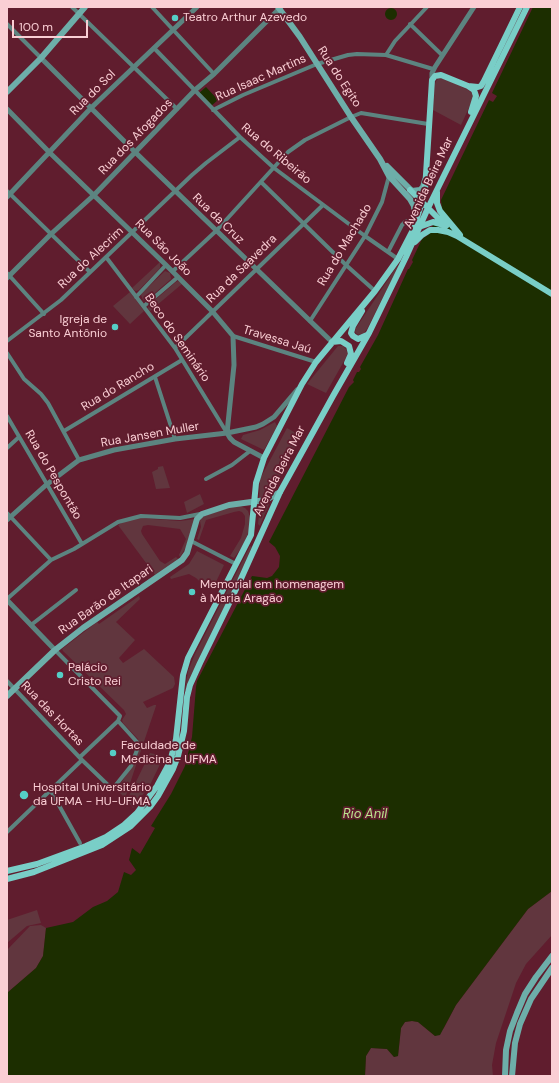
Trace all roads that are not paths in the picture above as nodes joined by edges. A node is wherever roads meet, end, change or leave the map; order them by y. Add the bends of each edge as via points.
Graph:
1 (72, 7) edge
2 (85, 7) edge
3 (152, 7) edge
4 (197, 7) edge
5 (427, 7) edge
6 (474, 7) edge
7 (520, 7) edge
8 (527, 7) edge
9 (279, 8) edge
10 (79, 14) junction
11 (7, 24) edge
12 (410, 24) junction
13 (174, 30) junction
14 (154, 48) junction
15 (386, 55) junction
16 (442, 55) junction
17 (41, 58) junction
18 (317, 64) junction
19 (134, 67) junction
20 (433, 70) junction
21 (214, 74) junction
22 (432, 80) junction
23 (468, 86) junction
24 (195, 90) junction
25 (7, 92) edge
26 (92, 108) junction
27 (7, 109) edge
28 (177, 109) junction
29 (213, 110) junction
30 (351, 117) junction
31 (471, 120) junction
32 (428, 124) junction
33 (240, 137) junction
34 (49, 152) junction
35 (135, 152) junction
36 (380, 159) junction
37 (274, 168) junction
38 (389, 176) junction
39 (426, 176) junction
40 (261, 182) junction
41 (438, 188) junction
42 (410, 190) junction
43 (176, 192) junction
44 (8, 194) edge
45 (94, 195) junction
46 (422, 202) junction
47 (323, 205) junction
48 (428, 208) junction
49 (415, 219) junction
50 (304, 224) junction
51 (420, 226) junction
52 (446, 226) junction
53 (413, 230) junction
54 (216, 231) junction
55 (133, 232) junction
56 (51, 234) junction
57 (459, 234) junction
58 (365, 236) junction
59 (388, 252) junction
60 (106, 257) junction
61 (406, 257) junction
62 (398, 259) junction
63 (166, 265) junction
64 (346, 265) junction
65 (255, 269) junction
66 (173, 271) junction
67 (90, 272) junction
68 (8, 276) edge
69 (178, 277) junction
70 (375, 291) junction
71 (552, 291) edge
72 (552, 294) edge
73 (136, 297) junction
74 (144, 306) junction
75 (212, 311) junction
76 (44, 314) junction
77 (310, 321) junction
78 (369, 333) junction
79 (232, 336) junction
80 (7, 341) edge
81 (332, 342) junction
82 (174, 348) junction
83 (7, 353) edge
84 (182, 360) junction
85 (316, 362) junction
86 (155, 377) junction
87 (302, 384) junction
88 (329, 402) junction
89 (7, 416) edge
90 (64, 431) junction
91 (227, 433) junction
92 (19, 437) junction
93 (175, 439) junction
94 (7, 448) edge
95 (250, 451) junction
96 (264, 458) junction
97 (79, 460) junction
98 (206, 479) dead end
99 (46, 485) junction
100 (280, 492) junction
101 (255, 502) junction
102 (202, 514) junction
103 (8, 517) edge
104 (191, 541) junction
105 (82, 544) junction
106 (51, 560) junction
107 (236, 564) junction
108 (76, 590) dead end
109 (7, 599) edge
110 (31, 625) junction
111 (56, 650) junction
112 (7, 681) edge
113 (14, 689) junction
114 (7, 696) edge
115 (118, 721) junction
116 (81, 758) junction
117 (51, 791) junction
118 (7, 832) edge
119 (80, 843) dead end
120 (7, 871) edge
121 (34, 872) junction
122 (7, 879) edge
123 (7, 882) edge
124 (552, 956) edge
125 (552, 968) edge
126 (505, 1076) edge
127 (512, 1076) edge

1 - 10 street
2 - 10 main road
3 - 13 street
4 - 13 street, Rua do Sol
5 - 12 street
6 - 16 street
7 - 23 main road via 484,81 480,86
8 - 31 main road, Avenida Beira Mar
9 - 18 main road, Rua do Egito
9 - 21 street, Rua dos Afogados
10 - 17 main road
10 - 19 street
11 - 17 street
12 - 15 street
12 - 16 street
13 - 14 street, Rua do Sol
13 - 21 street
14 - 19 street, Rua do Sol
14 - 24 street, Rua do Ribeirão
15 - 18 street, Rua Isaac Martins via 357,54
15 - 20 street, Rua Isaac Martins
16 - 20 street
17 - 25 main road
17 - 26 street, Rua da Cruz
18 - 29 street, Rua Isaac Martins
18 - 30 main road, Rua do Egito
19 - 26 street, Rua do Sol
19 - 28 street
20 - 22 street
21 - 24 street, Rua dos Afogados
22 - 23 main road via 435,76 441,75
22 - 32 main road, Avenida Beira Mar
23 - 31 main road via 474,90 476,96
24 - 28 street, Rua dos Afogados
24 - 29 street, Rua do Ribeirão
26 - 34 street, Rua do Sol
26 - 35 street, Rua da Cruz
27 - 34 street, Rua São João
28 - 35 street, Rua dos Afogados
29 - 33 street, Rua do Ribeirão
30 - 32 street via 364,112
30 - 36 main road, Rua do Egito
30 - 37 street via 296,146
31 - 41 main road, Avenida Beira Mar
32 - 39 main road, Avenida Beira Mar
33 - 37 street, Rua do Ribeirão
33 - 43 street, Rua do Alecrim via 206,163
34 - 44 street, Rua do Sol
34 - 45 street, Rua São João
35 - 43 street, Rua da Cruz
35 - 45 street, Rua dos Afogados
36 - 38 main road, Rua do Egito
36 - 42 main road, Rua do Egito
37 - 40 street
37 - 47 street, Rua do Ribeirão
38 - 49 main road, Rua do Egito via 413,203
38 - 58 street, Rua do Machado via 382,202
39 - 42 main road via 420,190
39 - 46 main road, Avenida Beira Mar
40 - 50 street
40 - 54 street
41 - 48 main road, Avenida Beira Mar
41 - 57 main road via 438,207
42 - 46 main road
43 - 54 street, Rua da Cruz
43 - 55 street, Rua do Alecrim
44 - 56 street
45 - 55 street, Rua São João
45 - 56 street, Rua dos Afogados
46 - 48 main road
46 - 53 main road, Avenida Beira Mar
47 - 50 street, Rua da Saavedra
47 - 58 street, Rua do Ribeirão
48 - 51 main road, Avenida Beira Mar
48 - 52 main road
49 - 53 main road, Rua do Egito
49 - 59 street via 402,225
50 - 64 street
50 - 65 street, Rua da Saavedra
51 - 52 main road via 437,222
51 - 53 main road
51 - 61 main road, Avenida Beira Mar
52 - 57 main road
53 - 62 main road, Avenida Beira Mar
54 - 65 street, Rua da Cruz
54 - 66 street
55 - 60 street, Rua do Alecrim
55 - 63 street, Rua São João
56 - 67 street
56 - 68 street, Rua dos Afogados
57 - 71 main road
58 - 59 street, Rua do Ribeirão
58 - 64 street, Rua do Machado
59 - 62 street, Rua do Ribeirão
60 - 67 street, Rua do Alecrim
60 - 73 street, Beco do Seminário
61 - 72 main road via 417,240 428,231 440,230 457,236
61 - 78 main road, Avenida Beira Mar
62 - 70 main road, Avenida Beira Mar
63 - 66 street, Rua São João
63 - 73 street
64 - 70 street
64 - 77 street, Rua do Machado
65 - 75 street, Rua da Saavedra
65 - 77 street, Rua da Cruz
66 - 69 street, Rua São João
67 - 76 street, Rua do Alecrim
68 - 76 street
69 - 74 street
69 - 75 street, Rua São João
70 - 78 main road via 351,329 357,338 363,338
70 - 81 main road, Avenida Beira Mar
73 - 74 street, Beco do Seminário
74 - 82 street, Beco do Seminário
75 - 79 street, Rua São João
75 - 82 street, Rua da Saavedra
76 - 80 street, Rua do Alecrim
77 - 81 street, Rua da Cruz
78 - 88 main road, Avenida Beira Mar
79 - 85 street, Travessa Jaú
79 - 91 street via 234,365
81 - 85 main road, Avenida Beira Mar
81 - 88 main road via 344,342 350,347 351,353
82 - 84 street, Beco do Seminário
83 - 90 street via 24,379 42,394
84 - 86 street, Rua do Rancho
84 - 91 street, Beco do Seminário
85 - 87 main road, Avenida Beira Mar
86 - 90 street, Rua do Rancho
86 - 93 street
87 - 91 street, Rua Jansen Muller via 269,421 256,427
87 - 96 main road, Avenida Beira Mar
88 - 100 main road, Avenida Beira Mar
89 - 92 street, Rua do Pespontão
90 - 97 street
91 - 93 street, Rua Jansen Muller
91 - 95 street via 231,440
92 - 94 street
92 - 99 street, Rua do Pespontão
93 - 97 street, Rua Jansen Muller via 114,450
95 - 96 street
95 - 98 street via 232,465
96 - 101 main road, Avenida Beira Mar via 256,483
97 - 99 street, Rua Jansen Muller
99 - 103 street, Rua Jansen Muller
99 - 105 street, Rua do Pespontão
100 - 101 main road
100 - 121 main road, Avenida Beira Mar via 192,679 178,756 158,796 141,817 112,840
101 - 102 main road via 229,505
101 - 107 main road, Avenida Beira Mar via 251,535
102 - 104 main road, Rua Barão de Itapari via 197,519
102 - 105 street via 180,518 130,518 118,522
103 - 106 street
104 - 107 street
104 - 111 main road, Rua Barão de Itapari via 182,560 100,616
105 - 106 street
106 - 109 street
107 - 120 main road, Avenida Beira Mar via 188,658 183,675 179,724 174,748 165,772 144,806 124,825 96,842 37,864
108 - 110 street
109 - 110 street
110 - 111 street
111 - 113 main road, Rua Barão de Itapari
111 - 115 street via 120,715
112 - 113 street, Rua das Hortas
113 - 114 main road, Rua Barão de Itapari
113 - 116 street, Rua das Hortas
115 - 116 street
115 - 116 street, Rua das Hortas via 137,742 137,750 131,766 115,786 108,786
116 - 117 street
117 - 118 street
117 - 119 street
121 - 122 main road, Avenida Beira Mar
121 - 123 main road
124 - 126 main road via 525,994 517,1013 506,1050
125 - 127 main road via 531,999 520,1024 515,1043

